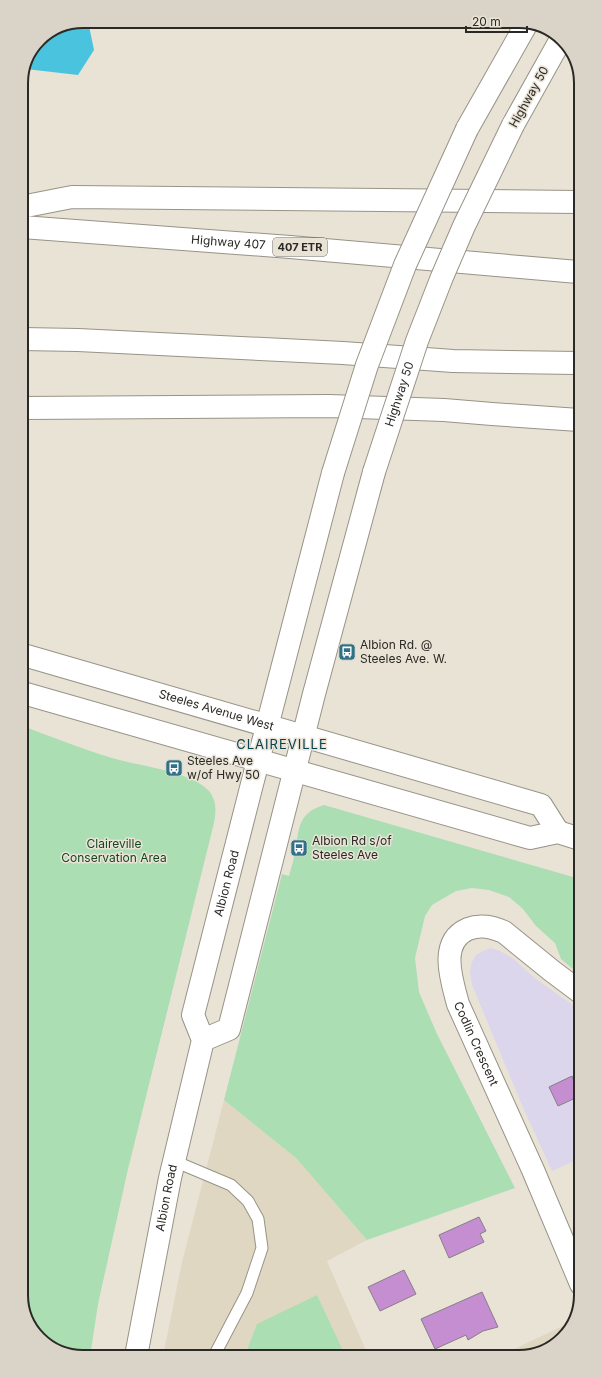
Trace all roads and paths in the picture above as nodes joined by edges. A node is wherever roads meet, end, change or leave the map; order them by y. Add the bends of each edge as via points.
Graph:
1 (524, 28) edge
2 (558, 45) edge
3 (574, 202) edge
4 (28, 206) edge
5 (28, 227) edge
6 (574, 272) edge
7 (28, 339) edge
8 (574, 363) edge
9 (28, 408) edge
10 (574, 420) edge
11 (28, 656) edge
12 (28, 694) edge
13 (267, 725) junction
14 (304, 736) junction
15 (258, 760) junction
16 (295, 770) junction
17 (558, 832) junction
18 (574, 837) edge
19 (574, 988) edge
20 (203, 1040) junction
21 (174, 1161) junction
22 (574, 1267) edge
23 (137, 1350) edge
24 (217, 1350) edge

1 - 13 main road, bridge via 467,129 405,265 367,365 333,473
2 - 14 main road, Highway 50, bridge via 513,125 464,226 417,341 374,472
3 - 4 main road via 72,197
5 - 6 main road, Highway 407 / 407 ETR via 290,246
7 - 8 main road via 327,352 452,361
9 - 10 main road via 329,406 444,410
11 - 13 main road, Steeles Avenue West
12 - 15 main road
13 - 14 main road, Steeles Avenue West
13 - 15 main road, Albion Road
14 - 16 main road, Highway 50
14 - 17 main road, Steeles Avenue West via 541,805
15 - 16 main road
15 - 20 main road, Albion Road via 193,1015
16 - 17 main road via 530,838
16 - 20 main road via 229,1028
17 - 18 main road
19 - 22 main road, Codlin Crescent via 504,932 495,928 482,926 466,930 452,944 449,954 450,975 458,1004
20 - 21 main road, Albion Road
21 - 23 main road, Albion Road
21 - 24 lane via 231,1185 248,1201 258,1219 262,1248 247,1293

